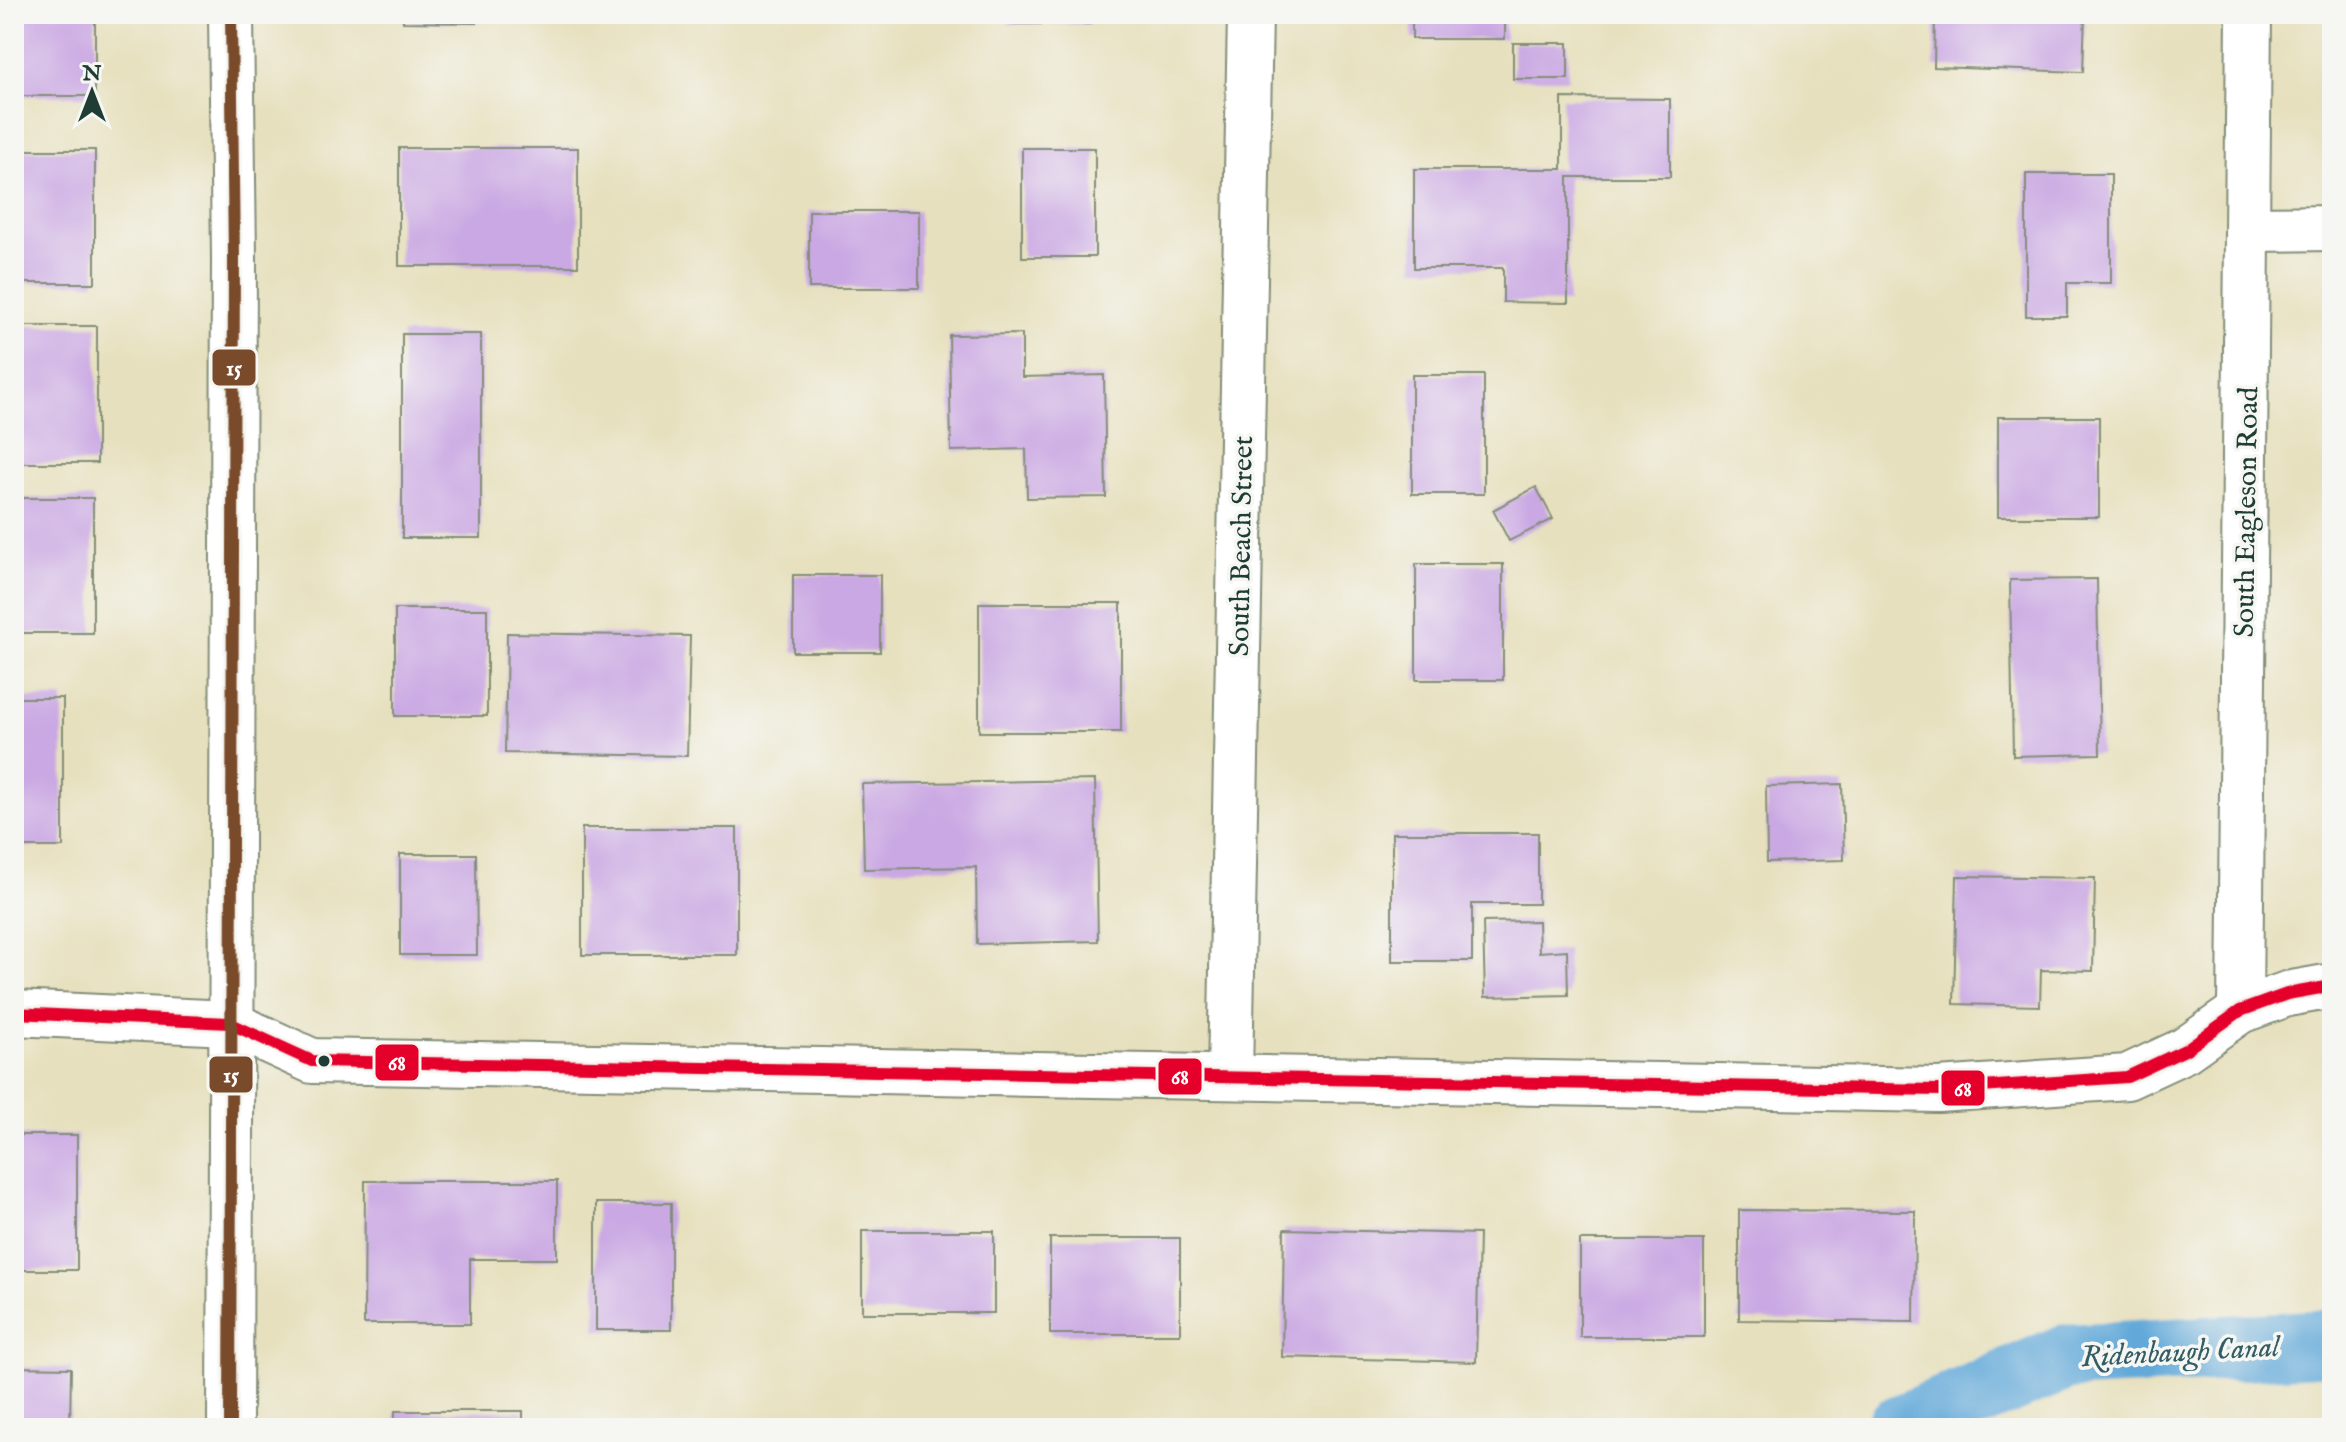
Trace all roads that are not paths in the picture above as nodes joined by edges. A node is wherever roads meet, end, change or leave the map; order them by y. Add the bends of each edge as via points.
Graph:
1 (231, 14) edge
2 (1250, 14) edge
3 (2249, 14) edge
4 (2332, 228) edge
5 (2248, 229) junction
6 (2332, 986) edge
7 (2240, 1011) junction
8 (14, 1013) edge
9 (229, 1023) junction
10 (1230, 1077) junction
11 (230, 1428) edge

1 - 9 street
2 - 10 street, South Beach Street
3 - 5 street, South Eagleson Road
4 - 5 street
5 - 7 street, South Eagleson Road
6 - 7 street via 2287,994
7 - 10 street via 2185,1050 2127,1077 1938,1090
8 - 9 street
9 - 10 street via 312,1061
9 - 11 street

